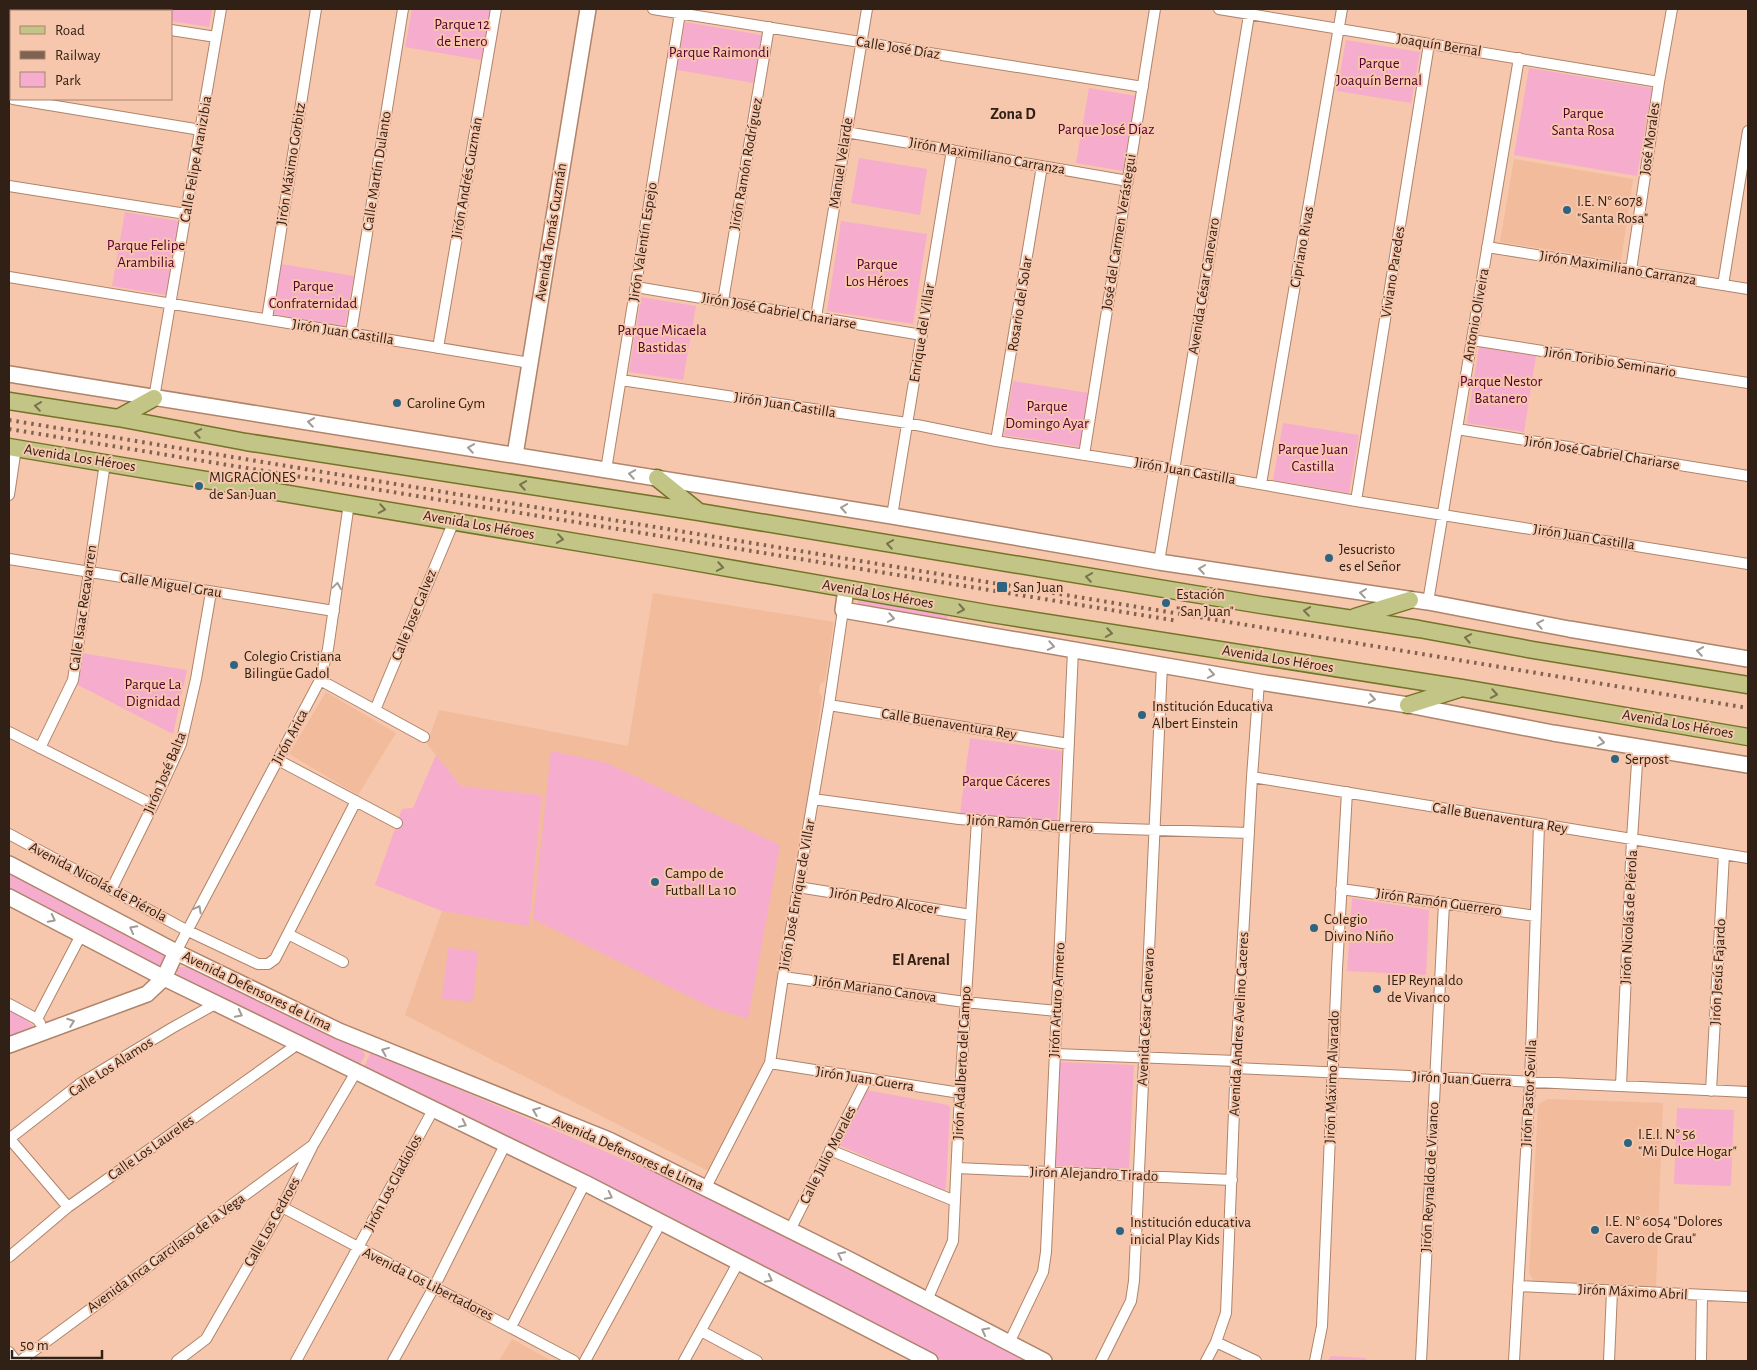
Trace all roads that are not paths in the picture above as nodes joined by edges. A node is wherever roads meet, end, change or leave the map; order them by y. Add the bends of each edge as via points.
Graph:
1 (42, 9) edge
2 (221, 9) edge
3 (316, 9) edge
4 (403, 9) edge
5 (496, 9) edge
6 (588, 9) edge
7 (653, 9) edge
8 (866, 9) edge
9 (1155, 9) edge
10 (1219, 9) edge
11 (1342, 9) edge
12 (1672, 9) edge
13 (59, 10) edge
14 (1250, 11) edge
15 (680, 13) junction
16 (769, 27) junction
17 (1340, 28) junction
18 (172, 30) edge
19 (216, 37) junction
20 (861, 42) junction
21 (1429, 44) junction
22 (1519, 58) junction
23 (1659, 82) junction
24 (1143, 87) junction
25 (23, 100) edge
26 (201, 130) junction
27 (1748, 131) edge
28 (846, 132) junction
29 (952, 150) junction
30 (1042, 166) junction
31 (1128, 181) junction
32 (9, 186) edge
33 (186, 214) junction
34 (1488, 246) junction
35 (1631, 270) junction
36 (9, 277) edge
37 (1723, 284) junction
38 (636, 287) junction
39 (1748, 289) edge
40 (723, 301) junction
41 (172, 304) junction
42 (816, 317) junction
43 (266, 320) junction
44 (351, 333) junction
45 (922, 335) junction
46 (1472, 340) junction
47 (438, 348) junction
48 (530, 363) junction
49 (9, 374) edge
50 (621, 380) junction
51 (1748, 383) edge
52 (154, 398) junction
53 (9, 402) edge
54 (118, 418) junction
55 (907, 424) junction
56 (1457, 429) junction
57 (996, 442) junction
58 (12, 447) edge
59 (515, 455) junction
60 (1084, 455) junction
61 (106, 463) junction
62 (1174, 469) junction
63 (606, 470) junction
64 (1748, 476) edge
65 (657, 478) junction
66 (1261, 484) junction
67 (9, 495) edge
68 (1356, 501) junction
69 (349, 503) junction
70 (698, 512) junction
71 (1442, 514) junction
72 (892, 516) junction
73 (454, 521) junction
74 (9, 559) edge
75 (1159, 562) junction
76 (1748, 564) edge
77 (88, 572) junction
78 (846, 589) junction
79 (211, 592) junction
80 (1410, 600) junction
81 (1428, 602) junction
82 (843, 610) junction
83 (334, 611) junction
84 (1352, 618) junction
85 (1073, 650) junction
86 (1748, 659) edge
87 (1162, 665) junction
88 (320, 680) junction
89 (1259, 682) junction
90 (1748, 686) edge
91 (1462, 688) junction
92 (829, 704) junction
93 (1408, 705) junction
94 (375, 710) junction
95 (9, 732) edge
96 (424, 737) dead end
97 (1748, 737) edge
98 (1069, 744) junction
99 (40, 748) junction
100 (1638, 748) junction
101 (278, 760) junction
102 (1748, 765) edge
103 (1252, 776) junction
104 (1347, 792) junction
105 (813, 799) junction
106 (356, 801) junction
107 (153, 805) junction
108 (977, 820) junction
109 (396, 822) dead end
110 (1539, 824) junction
111 (1065, 827) junction
112 (1154, 831) junction
113 (1249, 833) junction
114 (9, 834) edge
115 (1632, 839) junction
116 (1724, 854) junction
117 (1748, 858) edge
118 (9, 864) edge
119 (798, 887) junction
120 (112, 888) junction
121 (1341, 888) junction
122 (9, 897) edge
123 (1444, 903) junction
124 (971, 915) junction
125 (1536, 916) junction
126 (186, 930) junction
127 (288, 934) junction
128 (81, 935) junction
129 (176, 952) junction
130 (343, 962) dead end
131 (783, 976) junction
132 (164, 978) junction
133 (965, 1002) junction
134 (217, 1003) junction
135 (9, 1004) edge
136 (1057, 1011) junction
137 (37, 1019) junction
138 (46, 1031) junction
139 (298, 1044) junction
140 (9, 1045) edge
141 (1055, 1054) junction
142 (1144, 1058) junction
143 (770, 1064) junction
144 (1236, 1065) junction
145 (356, 1072) junction
146 (1332, 1073) junction
147 (1435, 1078) junction
148 (866, 1080) junction
149 (1530, 1082) junction
150 (1621, 1086) junction
151 (1711, 1090) junction
152 (1748, 1092) edge
153 (960, 1093) junction
154 (433, 1110) junction
155 (9, 1138) edge
156 (313, 1145) junction
157 (505, 1145) junction
158 (830, 1150) junction
159 (957, 1168) junction
160 (1049, 1172) junction
161 (1139, 1176) junction
162 (1232, 1180) junction
163 (585, 1184) junction
164 (706, 1188) junction
165 (955, 1201) junction
166 (68, 1207) junction
167 (282, 1208) junction
168 (661, 1222) junction
169 (790, 1230) junction
170 (359, 1248) junction
171 (9, 1257) edge
172 (738, 1263) junction
173 (1518, 1286) junction
174 (434, 1287) junction
175 (1612, 1291) junction
176 (1702, 1295) junction
177 (1748, 1297) edge
178 (927, 1300) junction
179 (510, 1327) junction
180 (701, 1331) junction
181 (1216, 1342) junction
182 (1009, 1343) junction
183 (9, 1352) edge
184 (18, 1361) edge
185 (177, 1361) edge
186 (296, 1361) edge
187 (393, 1361) edge
188 (574, 1361) edge
189 (585, 1361) edge
190 (684, 1361) edge
191 (757, 1361) edge
192 (930, 1361) edge
193 (1044, 1361) edge
194 (1101, 1361) edge
195 (1206, 1361) edge
196 (1256, 1361) edge
197 (1315, 1361) edge
198 (1421, 1361) edge
199 (1514, 1361) edge
200 (1609, 1361) edge
201 (1701, 1361) edge

1 - 13 street
2 - 19 street, Calle Felipe Aranizibia
3 - 43 street, Jirón Máximo Gorbitz
4 - 44 street, Calle Martín Dulanto
5 - 47 street, Jirón Andrés Guzmán
6 - 48 street, Avenida Tomás Guzmán
7 - 15 street, Calle José Díaz
8 - 20 street, Manuel Velarde
9 - 24 street, José del Carmen Verástegui
10 - 14 street, Joaquín Bernal
11 - 17 street, Cipriano Rivas
12 - 23 street, José Morales
14 - 17 street, Joaquín Bernal
14 - 62 street, Avenida César Canevaro
15 - 16 street, Calle José Díaz
15 - 38 street, Jirón Valentín Espejo
16 - 20 street, Calle José Díaz
16 - 40 street, Jirón Ramón Rodríguez
17 - 21 street, Joaquín Bernal
17 - 66 street, Cipriano Rivas
18 - 19 street
19 - 26 street, Calle Felipe Aranizibia
20 - 24 street, Calle José Díaz
20 - 28 street, Manuel Velarde
21 - 22 street, Joaquín Bernal
21 - 68 street, Viviano Paredes
22 - 23 street, Joaquín Bernal
22 - 34 street, Antonio Oliveira
23 - 35 street, José Morales
24 - 31 street, José del Carmen Verástegui
25 - 26 street
26 - 33 street, Calle Felipe Aranizibia
27 - 37 street
28 - 29 street, Jirón Maximiliano Carranza
28 - 42 street, Manuel Velarde
29 - 30 street, Jirón Maximiliano Carranza
29 - 45 street, Enrique del Villar
30 - 31 street, Jirón Maximiliano Carranza
30 - 57 street, Rosario del Solar
31 - 60 street, José del Carmen Verástegui
32 - 33 street
33 - 41 street, Calle Felipe Aranizibia
34 - 35 street, Jirón Maximiliano Carranza
34 - 46 street, Antonio Oliveira
35 - 37 street, Jirón Maximiliano Carranza
36 - 41 street, Jirón Juan Castilla
37 - 39 street, Jirón Maximiliano Carranza
38 - 40 street, Jirón José Gabriel Chariarse
38 - 50 street, Jirón Valentín Espejo
40 - 42 street, Jirón José Gabriel Chariarse
41 - 43 street, Jirón Juan Castilla
41 - 52 street, Calle Felipe Aranizibia
42 - 45 street, Jirón José Gabriel Chariarse
43 - 44 street, Jirón Juan Castilla
44 - 47 street, Jirón Juan Castilla
45 - 55 street, Enrique del Villar
46 - 51 street, Jirón Toribio Seminario
46 - 56 street, Antonio Oliveira
47 - 48 street, Jirón Juan Castilla
48 - 59 street, Avenida Tomás Guzmán
49 - 52 street
50 - 55 street, Jirón Juan Castilla
50 - 63 street, Jirón Valentín Espejo
52 - 54 main road
59 -> 52 street
54 -> 53 main road
70 -> 54 main road via 246,442
55 - 57 street, Jirón Juan Castilla
55 - 72 street, Enrique del Villar
56 - 64 street, Jirón José Gabriel Chariarse
56 - 71 street, Antonio Oliveira
57 - 60 street, Jirón Juan Castilla
58 - 61 main road, Avenida Los Héroes
58 - 67 street
59 - 63 street
60 - 62 street, Jirón Juan Castilla
61 - 69 main road, Avenida Los Héroes
61 - 77 street, Calle Isaac Recavarren
62 - 66 street, Jirón Juan Castilla
62 - 75 street, Avenida César Canevaro
65 -> 63 street
65 - 70 main road
72 -> 65 street
66 - 68 street, Jirón Juan Castilla
68 - 71 street, Jirón Juan Castilla
69 -> 73 main road, Avenida Los Héroes
83 -> 69 street, Jirón Arica
84 -> 70 main road
71 - 76 street, Jirón Juan Castilla
71 - 81 street, Antonio Oliveira
72 - 75 street
73 -> 78 main road, Avenida Los Héroes
73 - 94 street, Calle Jose Galvez
74 - 77 street, Calle Miguel Grau
80 -> 75 street
77 - 79 street, Calle Miguel Grau
77 - 99 street, Calle Isaac Recavarren via 72,680
78 - 82 street, Jirón José Enrique de Villar
78 -> 91 main road, Avenida Los Héroes
79 - 83 street, Calle Miguel Grau
79 - 107 street, Jirón José Balta via 183,737
80 - 81 street
80 - 84 main road
86 -> 81 street
82 -> 85 street, Avenida Los Héroes
82 - 92 street, Jirón José Enrique de Villar
83 - 88 street, Jirón Arica
90 -> 84 main road
85 - 87 street, Avenida Los Héroes
85 - 98 street, Jirón Arturo Armero
87 -> 89 street, Avenida Los Héroes
87 - 112 street, Avenida César Canevaro
88 - 94 street
88 - 101 street, Jirón Arica
89 -> 93 street, Avenida Los Héroes
89 - 103 street, Avenida Andres Avelino Caceres
91 - 93 main road
91 -> 97 main road, Avenida Los Héroes
92 - 98 street, Calle Buenaventura Rey
92 - 105 street, Jirón José Enrique de Villar
93 -> 100 street, Avenida Los Héroes
94 - 96 street
95 - 99 street
98 - 111 street, Jirón Arturo Armero
99 - 107 street
100 - 102 street, Avenida Los Héroes
100 - 115 street, Jirón Nicolás de Piérola
101 - 106 street
126 -> 101 street, Jirón Arica
103 - 104 street, Calle Buenaventura Rey
103 - 113 street, Avenida Andres Avelino Caceres
104 - 110 street, Calle Buenaventura Rey
104 - 121 street, Jirón Máximo Alvarado
105 - 108 street, Jirón Ramón Guerrero
105 - 119 street, Jirón José Enrique de Villar
106 - 109 street
106 - 127 street
107 - 120 street, Jirón José Balta
108 - 111 street, Jirón Ramón Guerrero
108 - 124 street, Jirón Adalberto del Campo
110 - 115 street, Calle Buenaventura Rey
110 - 125 street, Jirón Pastor Sevilla
111 - 112 street, Jirón Ramón Guerrero
111 - 136 street, Jirón Arturo Armero
112 - 113 street, Jirón Ramón Guerrero
112 - 142 street, Avenida César Canevaro
113 - 144 street, Avenida Andres Avelino Caceres
114 - 120 street, Avenida Nicolás de Piérola
115 - 116 street, Calle Buenaventura Rey
115 - 150 street, Jirón Nicolás de Piérola
116 - 117 street, Calle Buenaventura Rey
116 - 151 street, Jirón Jesús Fajardo
129 -> 118 street, Avenida Nicolás de Piérola
119 - 124 street, Jirón Pedro Alcocer
119 - 131 street, Jirón José Enrique de Villar
120 - 126 street, Avenida Nicolás de Piérola
121 - 123 street, Jirón Ramón Guerrero
121 - 146 street, Jirón Máximo Alvarado
122 -> 128 street
123 - 125 street, Jirón Ramón Guerrero
123 - 147 street, Jirón Reynaldo de Vivanco
124 - 133 street, Jirón Adalberto del Campo
125 - 149 street, Jirón Pastor Sevilla
126 - 127 street, Avenida Defensores de Lima via 258,964 268,964 275,959
126 - 129 street, Jirón Arica
127 - 130 street
128 - 132 street
128 - 137 street
129 - 132 street
164 -> 129 street, Avenida Defensores de Lima via 609,1140 368,1044
131 - 133 street, Jirón Mariano Canova
131 - 143 street, Jirón José Enrique de Villar
132 - 134 street, Avenida Defensores de Lima
138 -> 132 street via 147,994
133 - 136 street, Jirón Mariano Canova
133 - 153 street, Jirón Adalberto del Campo
134 -> 139 street, Avenida Defensores de Lima
134 - 155 street, Calle Los Alamos via 81,1083
135 - 137 street
136 - 141 street, Jirón Arturo Armero
137 - 138 street
138 - 140 street
139 - 145 street, Avenida Defensores de Lima
139 - 166 street, Calle Los Laureles
141 - 142 street, Jirón Juan Guerra
141 - 160 street, Jirón Arturo Armero
142 - 144 street, Jirón Juan Guerra
142 - 161 street, Avenida César Canevaro
143 - 148 street, Jirón Juan Guerra
143 - 164 street, Jirón José Enrique de Villar
144 - 146 street, Jirón Juan Guerra
144 - 162 street, Avenida Andres Avelino Caceres
145 - 154 street, Avenida Defensores de Lima
145 - 156 street, Calle Los Cedroes
146 - 147 street, Jirón Juan Guerra
146 - 197 street, Jirón Máximo Alvarado via 1322,1326
147 - 149 street, Jirón Juan Guerra
147 - 198 street, Jirón Reynaldo de Vivanco
148 - 153 street, Jirón Juan Guerra
148 - 158 street, Calle Julio Morales
149 - 150 street, Jirón Juan Guerra
149 - 173 street, Jirón Pastor Sevilla
150 - 151 street, Jirón Juan Guerra
151 - 152 street, Jirón Juan Guerra
153 - 159 street, Jirón Adalberto del Campo
154 -> 157 street, Avenida Defensores de Lima
154 - 170 street, Jirón Los Gladiolos
155 - 166 street
156 - 167 street, Calle Los Cedroes
156 - 184 street, Avenida Inca Garcilaso de la Vega
157 - 163 street, Avenida Defensores de Lima
157 - 174 street
158 - 165 street
158 - 169 street, Calle Julio Morales
159 - 160 street, Jirón Alejandro Tirado
159 - 165 street, Jirón Adalberto del Campo
160 - 161 street, Jirón Alejandro Tirado
160 - 182 street, Jirón Arturo Armero via 1043,1272
161 - 162 street, Jirón Alejandro Tirado
161 - 194 street, Avenida César Canevaro via 1131,1302
162 - 181 street, Avenida Andres Avelino Caceres via 1226,1313
163 -> 168 street, Avenida Defensores de Lima
163 - 179 street
164 - 169 street, Avenida Defensores de Lima
165 - 178 street, Jirón Adalberto del Campo via 954,1241
166 - 171 street, Calle Los Laureles
167 - 170 street, Avenida Los Libertadores
167 - 185 street, Calle Los Cedroes via 206,1339
168 - 172 street, Avenida Defensores de Lima
168 - 189 street
178 -> 169 street, Avenida Defensores de Lima
170 - 174 street, Avenida Los Libertadores
170 - 186 street, Jirón Los Gladiolos
172 - 180 street
172 -> 192 street, Avenida Defensores de Lima
173 - 175 street, Jirón Máximo Abril
173 - 199 street, Jirón Pastor Sevilla
174 - 179 street, Avenida Los Libertadores
174 - 187 street
175 - 176 street, Jirón Máximo Abril
175 - 200 street
176 - 177 street, Jirón Máximo Abril
176 - 201 street
182 -> 178 street, Avenida Defensores de Lima
179 - 188 street, Avenida Los Libertadores
180 - 190 street
180 - 191 street
181 - 195 street, Avenida Andres Avelino Caceres
181 - 196 street
182 - 193 street, Avenida Defensores de Lima
183 - 184 street

